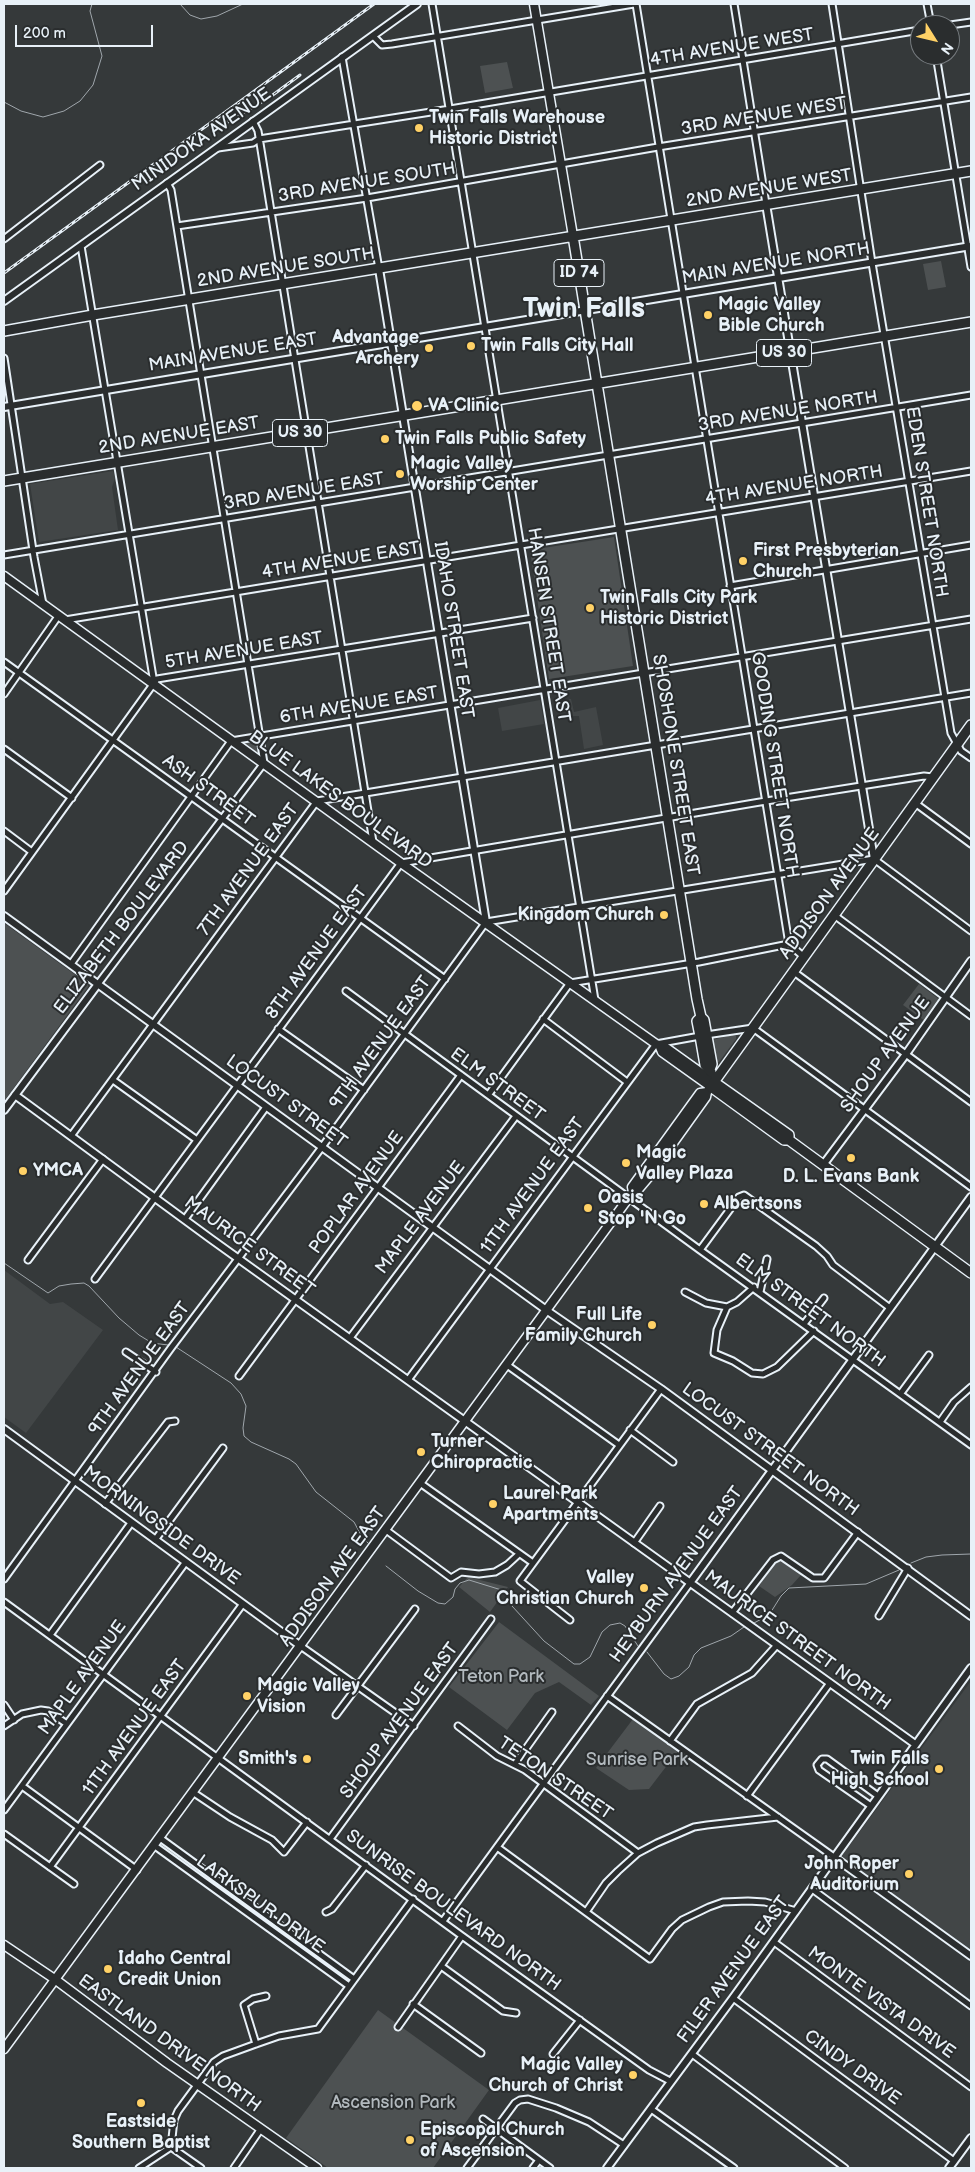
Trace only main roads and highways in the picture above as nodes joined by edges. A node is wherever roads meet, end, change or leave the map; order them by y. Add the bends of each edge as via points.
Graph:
1 (534, 4) edge
2 (971, 171) edge
3 (572, 236) junction
4 (971, 322) edge
5 (4, 331) edge
6 (597, 384) junction
7 (4, 481) edge
8 (4, 576) edge
9 (971, 725) edge
10 (711, 1087) junction
11 (971, 1273) edge
12 (4, 1945) edge
13 (56, 1980) junction
14 (4, 2049) edge
15 (317, 2168) edge

1 - 3 main road, ID 74
2 - 3 main road, 2ND AVENUE WEST
3 - 5 main road, 2ND AVENUE SOUTH
3 - 6 main road, SHOSHONE STREET EAST / ID 74
4 - 6 main road, US 30
6 - 7 main road, 2ND AVENUE EAST / US 30
6 - 10 main road, SHOSHONE STREET EAST via 700,1017 697,1021 703,1035 705,1065 710,1069
8 - 10 main road, BLUE LAKES BOULEVARD via 401,863 665,1047
9 - 10 main road, ADDISON AVENUE
10 - 11 main road via 789,1135 789,1140
10 - 13 main road, ADDISON AVE EAST via 700,1092 632,1187 632,1197
12 - 13 main road, EASTLAND DRIVE NORTH
13 - 14 main road, ADDISON AVE EAST
13 - 15 main road, EASTLAND DRIVE NORTH

